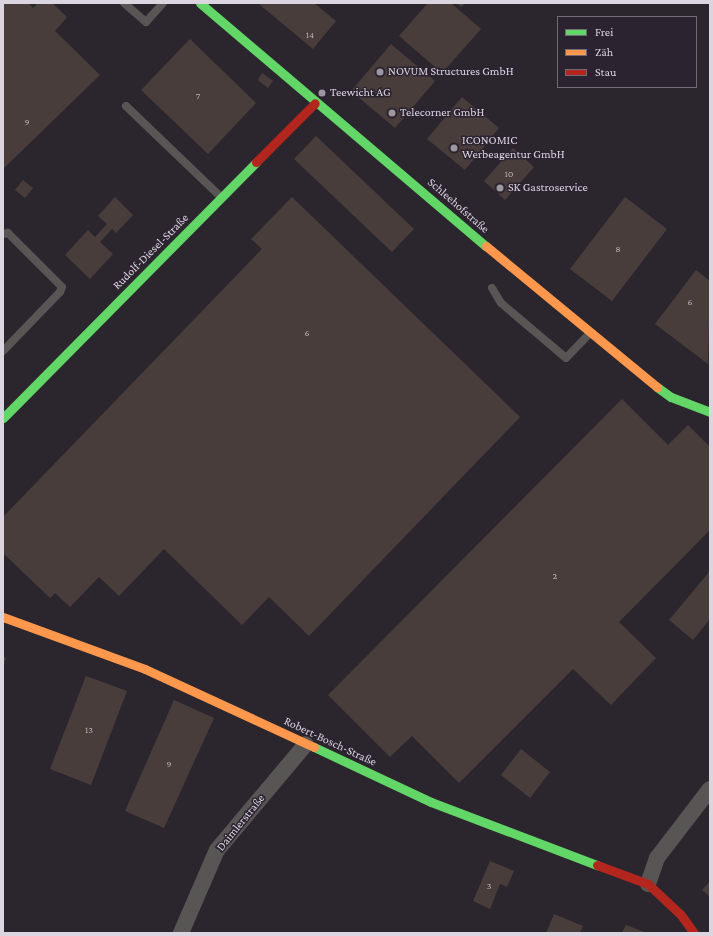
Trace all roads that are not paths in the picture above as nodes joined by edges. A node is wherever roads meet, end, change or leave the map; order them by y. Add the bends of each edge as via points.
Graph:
1 (124, 3) edge
2 (163, 3) edge
3 (200, 3) edge
4 (315, 103) junction
5 (126, 106) dead end
6 (221, 198) junction
7 (3, 234) edge
8 (492, 288) dead end
9 (589, 333) junction
10 (3, 351) edge
11 (710, 412) edge
12 (3, 418) edge
13 (3, 617) edge
14 (306, 744) junction
15 (710, 790) edge
16 (648, 884) junction
17 (181, 933) edge
18 (694, 933) edge

1 - 2 lane via 146,22
3 - 4 street, Schleehofstraße
4 - 6 street, Rudolf-Diesel-Straße
4 - 9 street, Schleehofstraße
5 - 6 lane
6 - 12 street, Rudolf-Diesel-Straße
7 - 10 lane via 8,233 62,287
8 - 9 lane via 501,303 566,358
9 - 11 street, Schleehofstraße via 671,398
13 - 14 street, Robert-Bosch-Straße via 144,669
14 - 16 street, Robert-Bosch-Straße via 431,802
14 - 17 street, Daimlerstraße via 217,850
15 - 16 street via 657,858
16 - 18 street via 681,915

